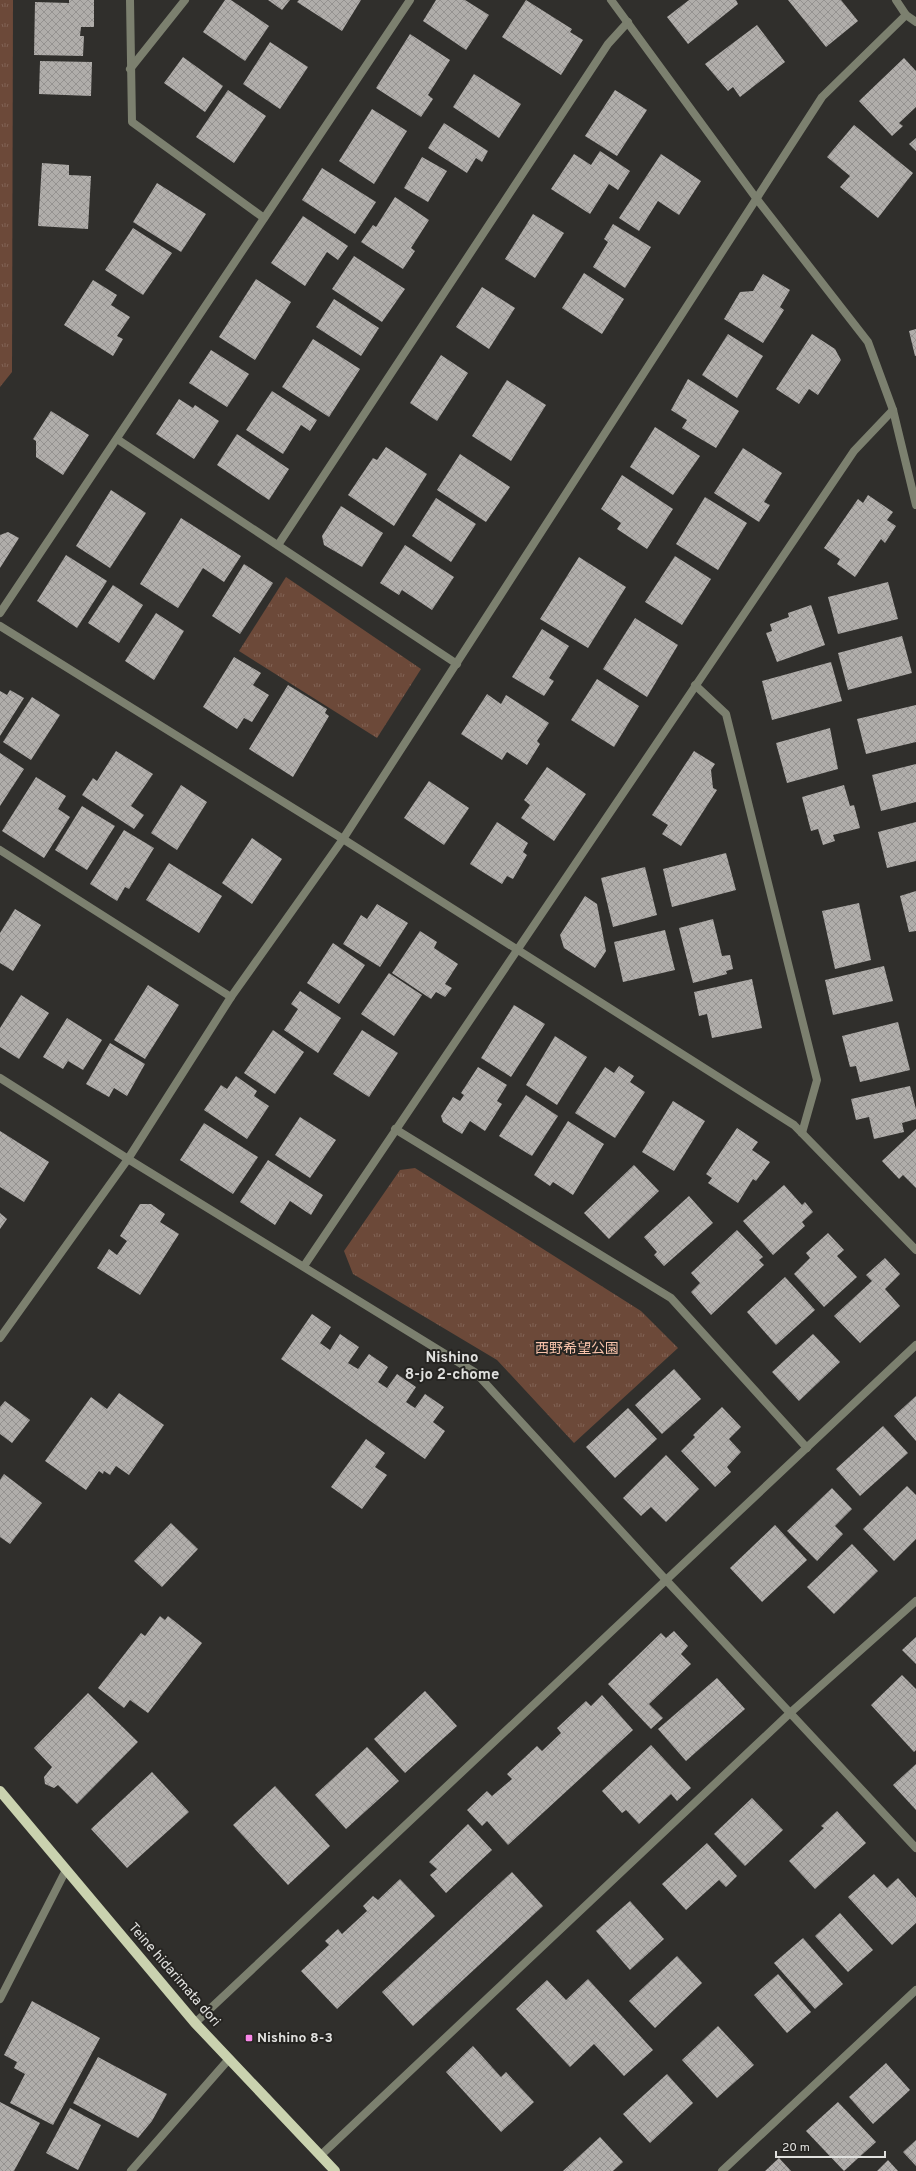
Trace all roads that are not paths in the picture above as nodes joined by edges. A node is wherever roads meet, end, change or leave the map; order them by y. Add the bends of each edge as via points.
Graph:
1 (130, 0) edge
2 (185, 0) edge
3 (410, 0) edge
4 (611, 0) edge
5 (896, 0) edge
6 (906, 14) junction
7 (628, 22) junction
8 (916, 22) edge
9 (130, 69) junction
10 (756, 198) junction
11 (264, 218) junction
12 (892, 410) junction
13 (116, 439) junction
14 (916, 505) edge
15 (278, 545) junction
16 (0, 614) edge
17 (0, 626) edge
18 (457, 664) junction
19 (695, 685) junction
20 (343, 839) junction
21 (0, 850) edge
22 (516, 949) junction
23 (231, 997) junction
24 (0, 1078) edge
25 (395, 1129) junction
26 (802, 1133) junction
27 (128, 1158) junction
28 (916, 1250) edge
29 (304, 1266) junction
30 (0, 1338) edge
31 (916, 1345) edge
32 (807, 1448) junction
33 (666, 1580) junction
34 (916, 1600) edge
35 (790, 1713) junction
36 (0, 1791) edge
37 (916, 1848) edge
38 (66, 1870) junction
39 (916, 1990) edge
40 (0, 1998) edge
41 (195, 2023) junction
42 (229, 2059) junction
43 (320, 2156) junction
44 (131, 2171) edge
45 (335, 2171) edge
46 (722, 2171) edge

1 - 9 street
2 - 9 street
3 - 11 street
4 - 7 street
5 - 6 street
6 - 8 street
6 - 10 street via 822,97
7 - 10 street
7 - 15 street via 608,44
9 - 11 street via 132,122
10 - 12 street via 868,342
10 - 18 street
11 - 13 street
12 - 14 street
12 - 19 street via 854,451
13 - 15 street
13 - 16 street
15 - 18 street
17 - 20 street
18 - 20 street
19 - 22 street
19 - 26 street via 726,714 817,1080
20 - 22 street
20 - 23 street
21 - 23 street
22 - 25 street
22 - 26 street via 794,1125
23 - 27 street
24 - 27 street
25 - 29 street
25 - 32 street via 671,1298
26 - 28 street
27 - 29 street
27 - 30 street
29 - 33 street via 476,1372
31 - 32 street
32 - 33 street
33 - 35 street
33 - 41 street
34 - 35 street
35 - 37 street
35 - 43 street
36 - 38 main road, Teine hidarimata dori
38 - 40 street
38 - 41 main road, Teine hidarimata dori
39 - 46 street
41 - 42 main road, Teine hidarimata dori
42 - 43 main road, Teine hidarimata dori
42 - 44 street
43 - 45 main road, Teine hidarimata dori

